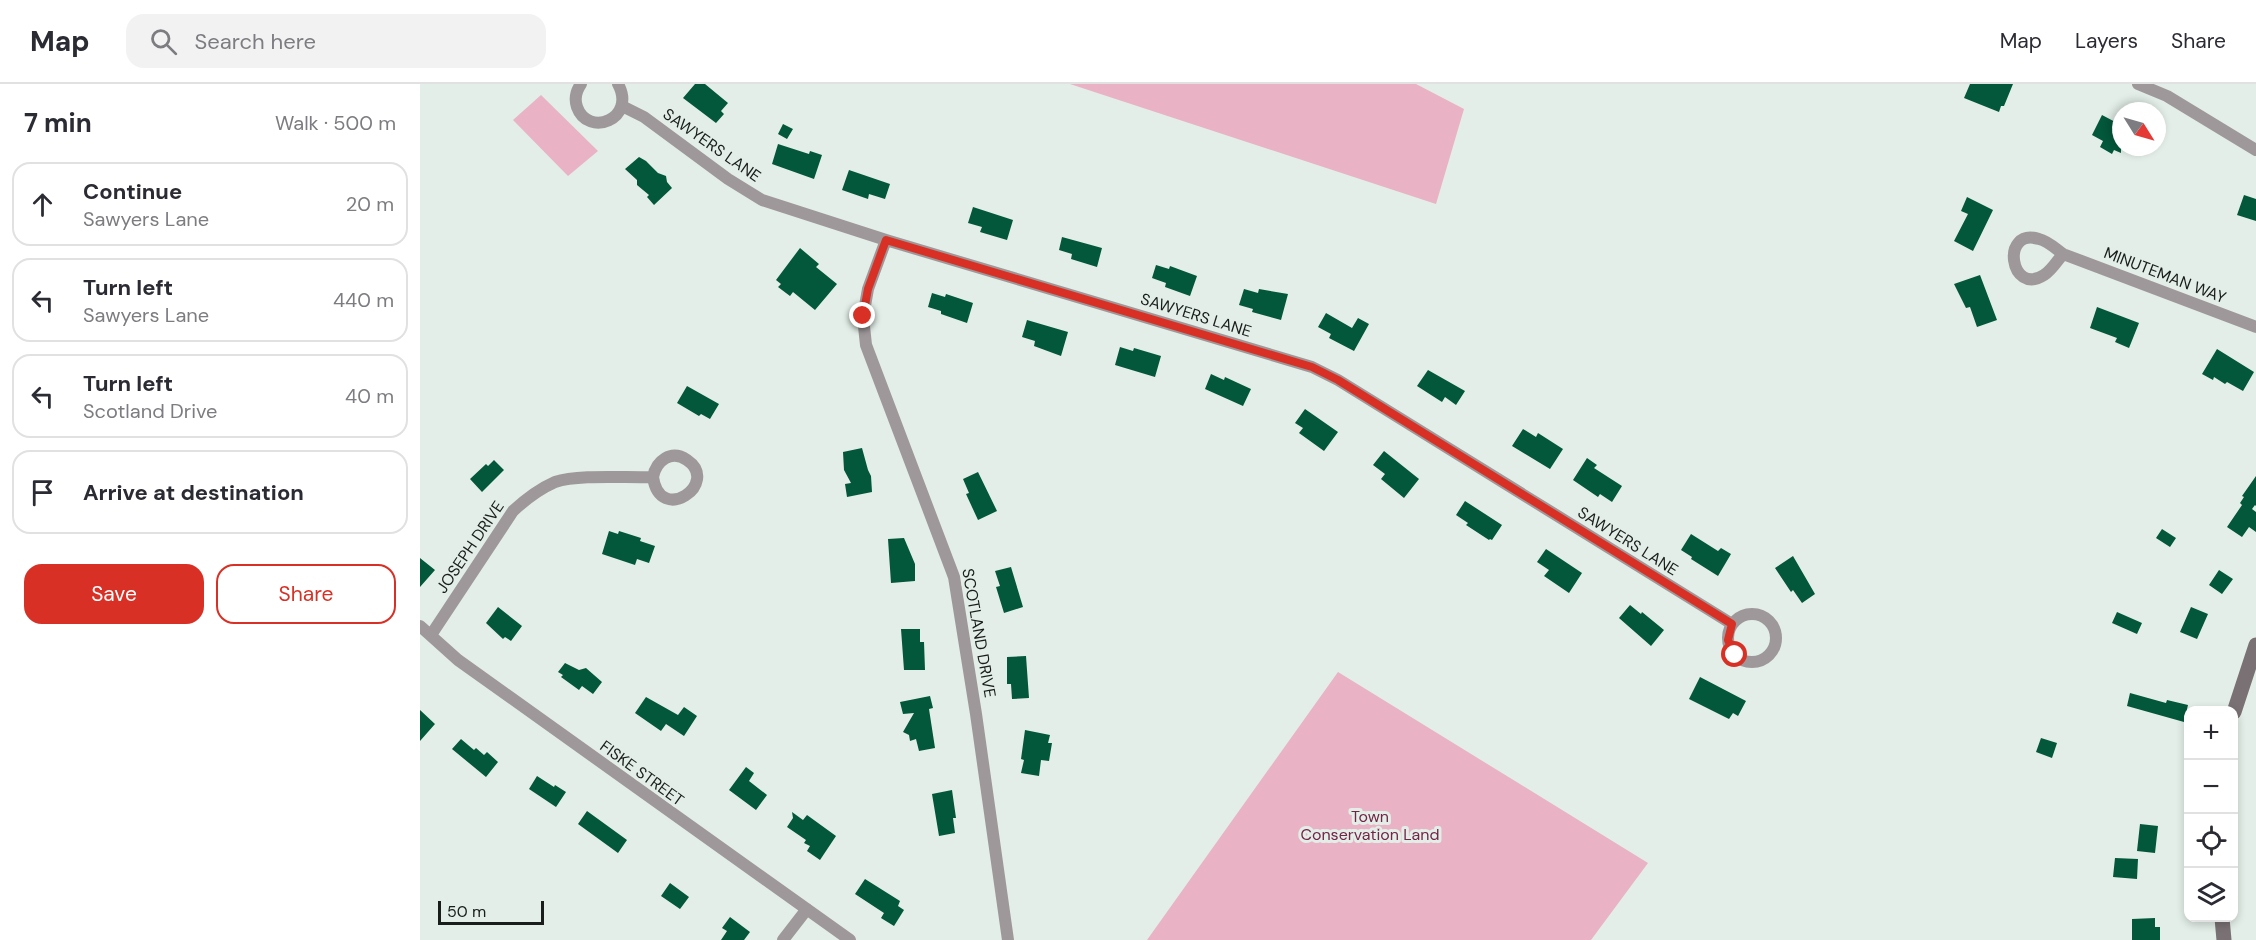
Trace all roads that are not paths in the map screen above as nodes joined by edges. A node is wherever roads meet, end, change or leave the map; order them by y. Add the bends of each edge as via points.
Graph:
1 (581, 84) edge
2 (618, 84) edge
3 (2138, 84) edge
4 (622, 106) junction
5 (2256, 150) edge
6 (886, 240) junction
7 (2063, 254) dead end
8 (2256, 327) edge
9 (652, 477) dead end
10 (1732, 624) junction
11 (420, 626) edge
12 (430, 635) junction
13 (2256, 645) edge
14 (2236, 706) edge
15 (807, 909) junction
16 (2222, 922) edge
17 (783, 940) edge
18 (850, 940) edge
19 (1008, 940) edge
20 (2224, 940) edge

1 - 4 street via 576,103 583,117 590,121 612,119
2 - 4 street
3 - 5 street via 2167,96
4 - 6 street, SAWYERS LANE via 644,117 762,200
6 - 10 street, SAWYERS LANE via 1312,367
6 - 19 street, SCOTLAND DRIVE via 868,289 863,316 866,345 954,577
7 - 8 street, MINUTEMAN WAY
9 - 12 street, JOSEPH DRIVE via 573,478 527,498 513,511
10 - 10 street via 1752,614 1766,618 1775,630 1775,646 1758,661 1749,662 1735,655 1728,640
11 - 12 street, FISKE STREET
12 - 15 street, FISKE STREET via 478,675
13 - 14 main road
15 - 17 street
15 - 18 street, FISKE STREET
16 - 20 main road

